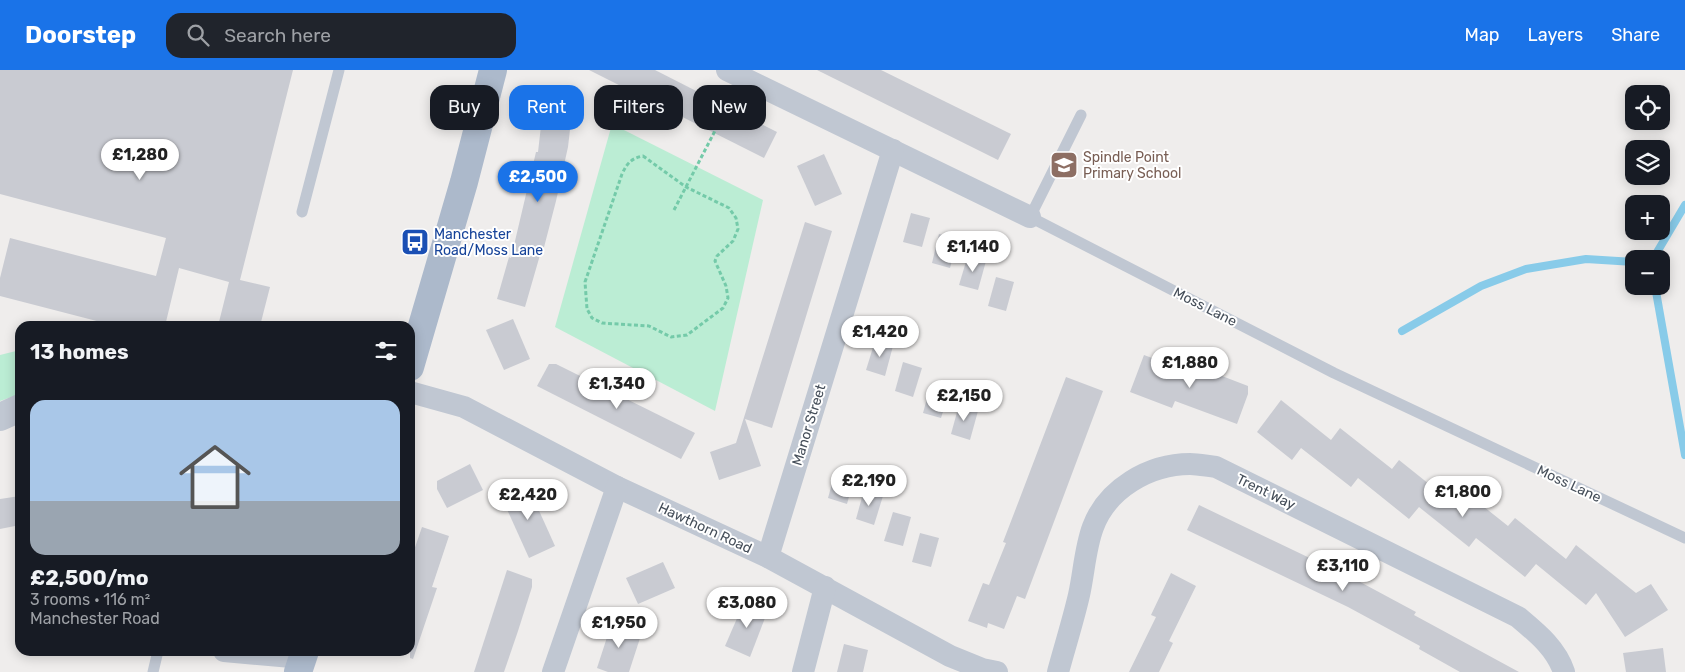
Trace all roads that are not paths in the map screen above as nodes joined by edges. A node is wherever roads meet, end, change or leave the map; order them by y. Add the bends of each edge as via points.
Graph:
1 (339, 70) edge
2 (492, 70) edge
3 (735, 74) edge
4 (1081, 115) dead end
5 (893, 150) junction
6 (302, 212) dead end
7 (1030, 217) junction
8 (415, 350) edge
9 (415, 393) edge
10 (15, 410) edge
11 (0, 417) edge
12 (617, 487) junction
13 (1685, 538) edge
14 (768, 557) junction
15 (825, 587) junction
16 (157, 656) edge
17 (263, 656) edge
18 (302, 661) edge
19 (154, 672) edge
20 (553, 672) edge
21 (803, 672) edge
22 (997, 672) edge
23 (1058, 672) edge
24 (1564, 672) edge

1 - 6 lane
2 - 8 main road via 464,182
3 - 5 street, Moss Lane
4 - 7 lane
5 - 7 street, Moss Lane
5 - 14 street, Manor Street
7 - 13 lane, Moss Lane via 1334,373
9 - 12 street, Hawthorn Road via 464,407
10 - 11 street
12 - 14 street, Hawthorn Road
12 - 20 street
14 - 15 street, Hawthorn Road
15 - 21 street
15 - 22 street, Hawthorn Road via 950,656
16 - 19 lane
17 - 18 street
23 - 24 street, Trent Way via 1093,527 1105,507 1119,490 1140,476 1190,464 1216,467 1518,617 1543,638

